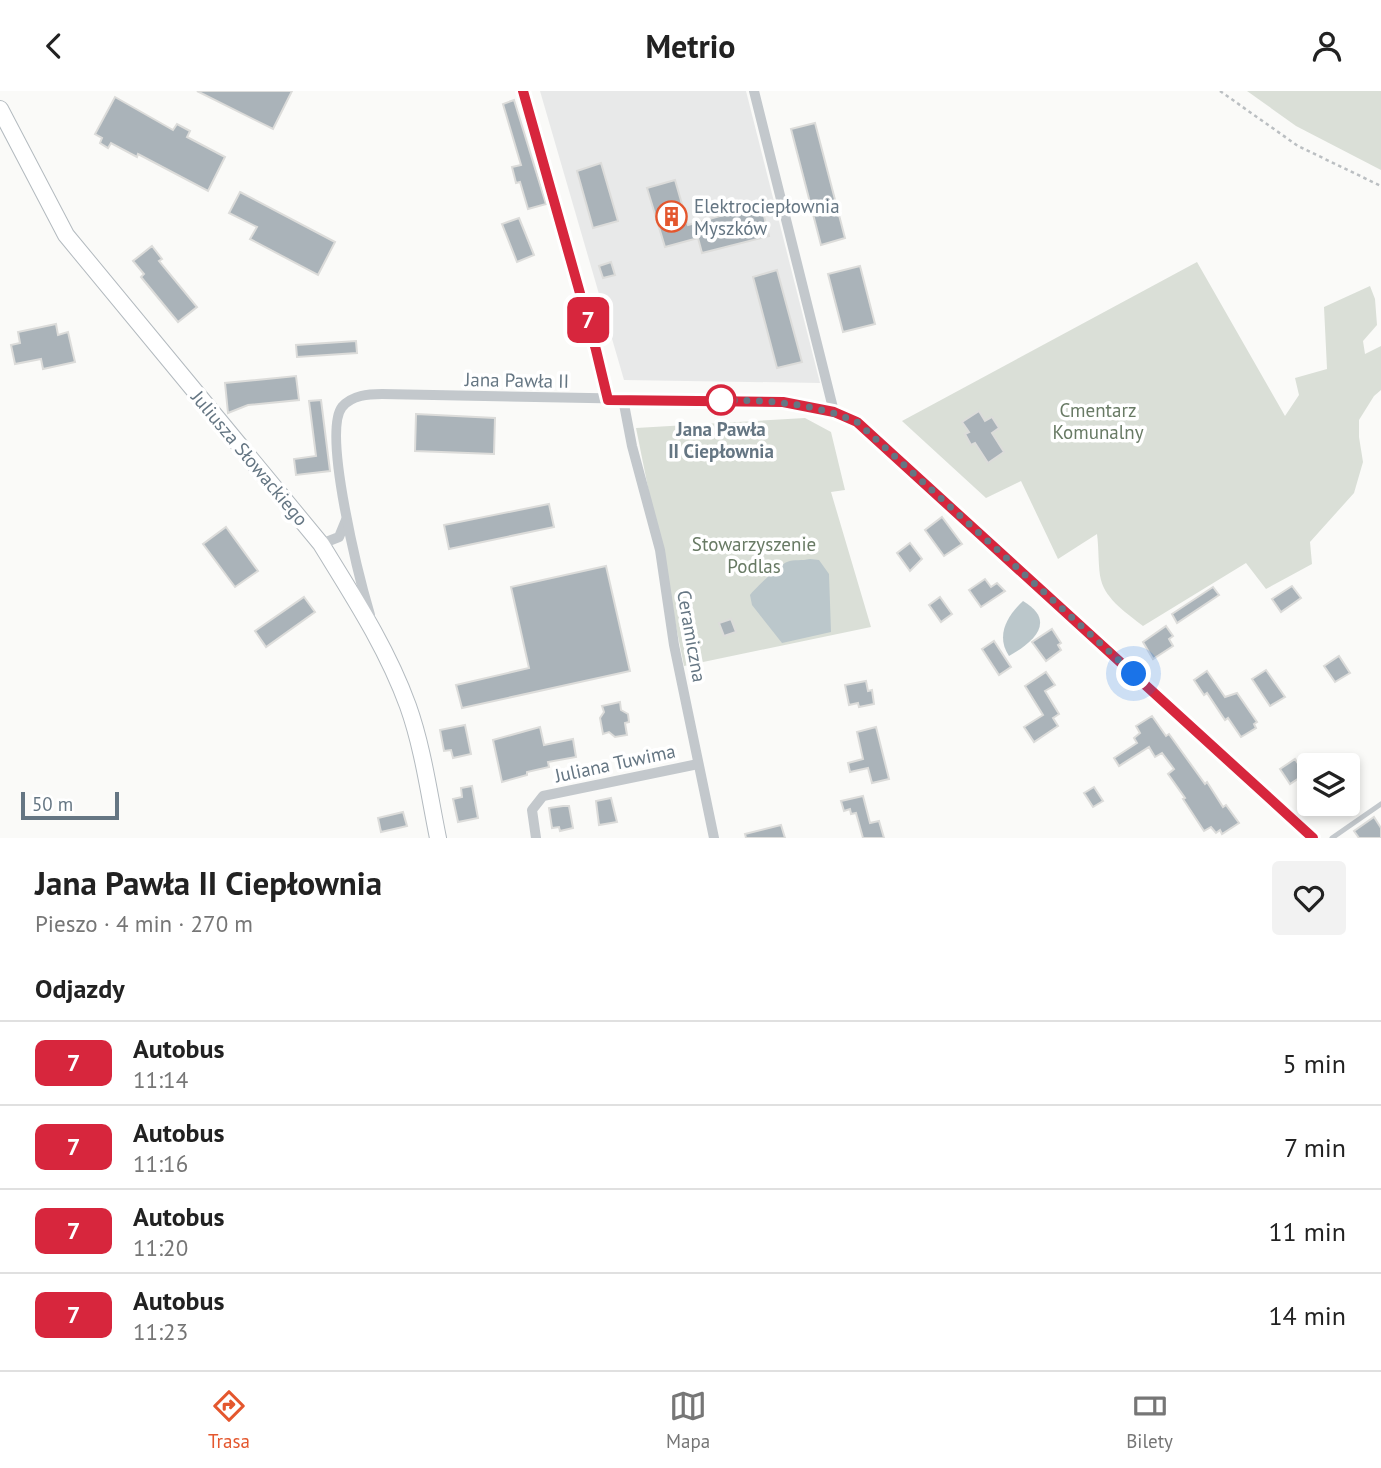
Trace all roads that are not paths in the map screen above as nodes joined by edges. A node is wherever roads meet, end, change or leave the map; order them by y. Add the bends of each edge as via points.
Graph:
1 (523, 91) edge
2 (754, 91) edge
3 (0, 109) edge
4 (623, 399) junction
5 (608, 400) junction
6 (834, 412) junction
7 (346, 518) junction
8 (321, 544) junction
9 (378, 641) junction
10 (698, 764) junction
11 (1381, 804) edge
12 (438, 838) edge
13 (536, 838) edge
14 (714, 838) edge
15 (1313, 838) edge
16 (1332, 838) edge

1 - 5 street
2 - 6 street
3 - 8 street, Juliusza Słowackiego via 66,235
4 - 5 street, Jana Pawła II
4 - 6 street, Jana Pawła II via 783,402
4 - 10 street, Ceramiczna via 660,550
5 - 7 street, Jana Pawła II via 359,397 342,407 337,421
6 - 15 street, Jana Pawła II via 866,429
7 - 8 street via 339,537
7 - 9 street, Jana Pawła II
8 - 9 street, Juliusza Słowackiego
9 - 12 street, Juliusza Słowackiego via 411,717
10 - 13 street, Juliana Tuwima via 543,796 532,810
10 - 14 street, Ceramiczna
11 - 16 lane

